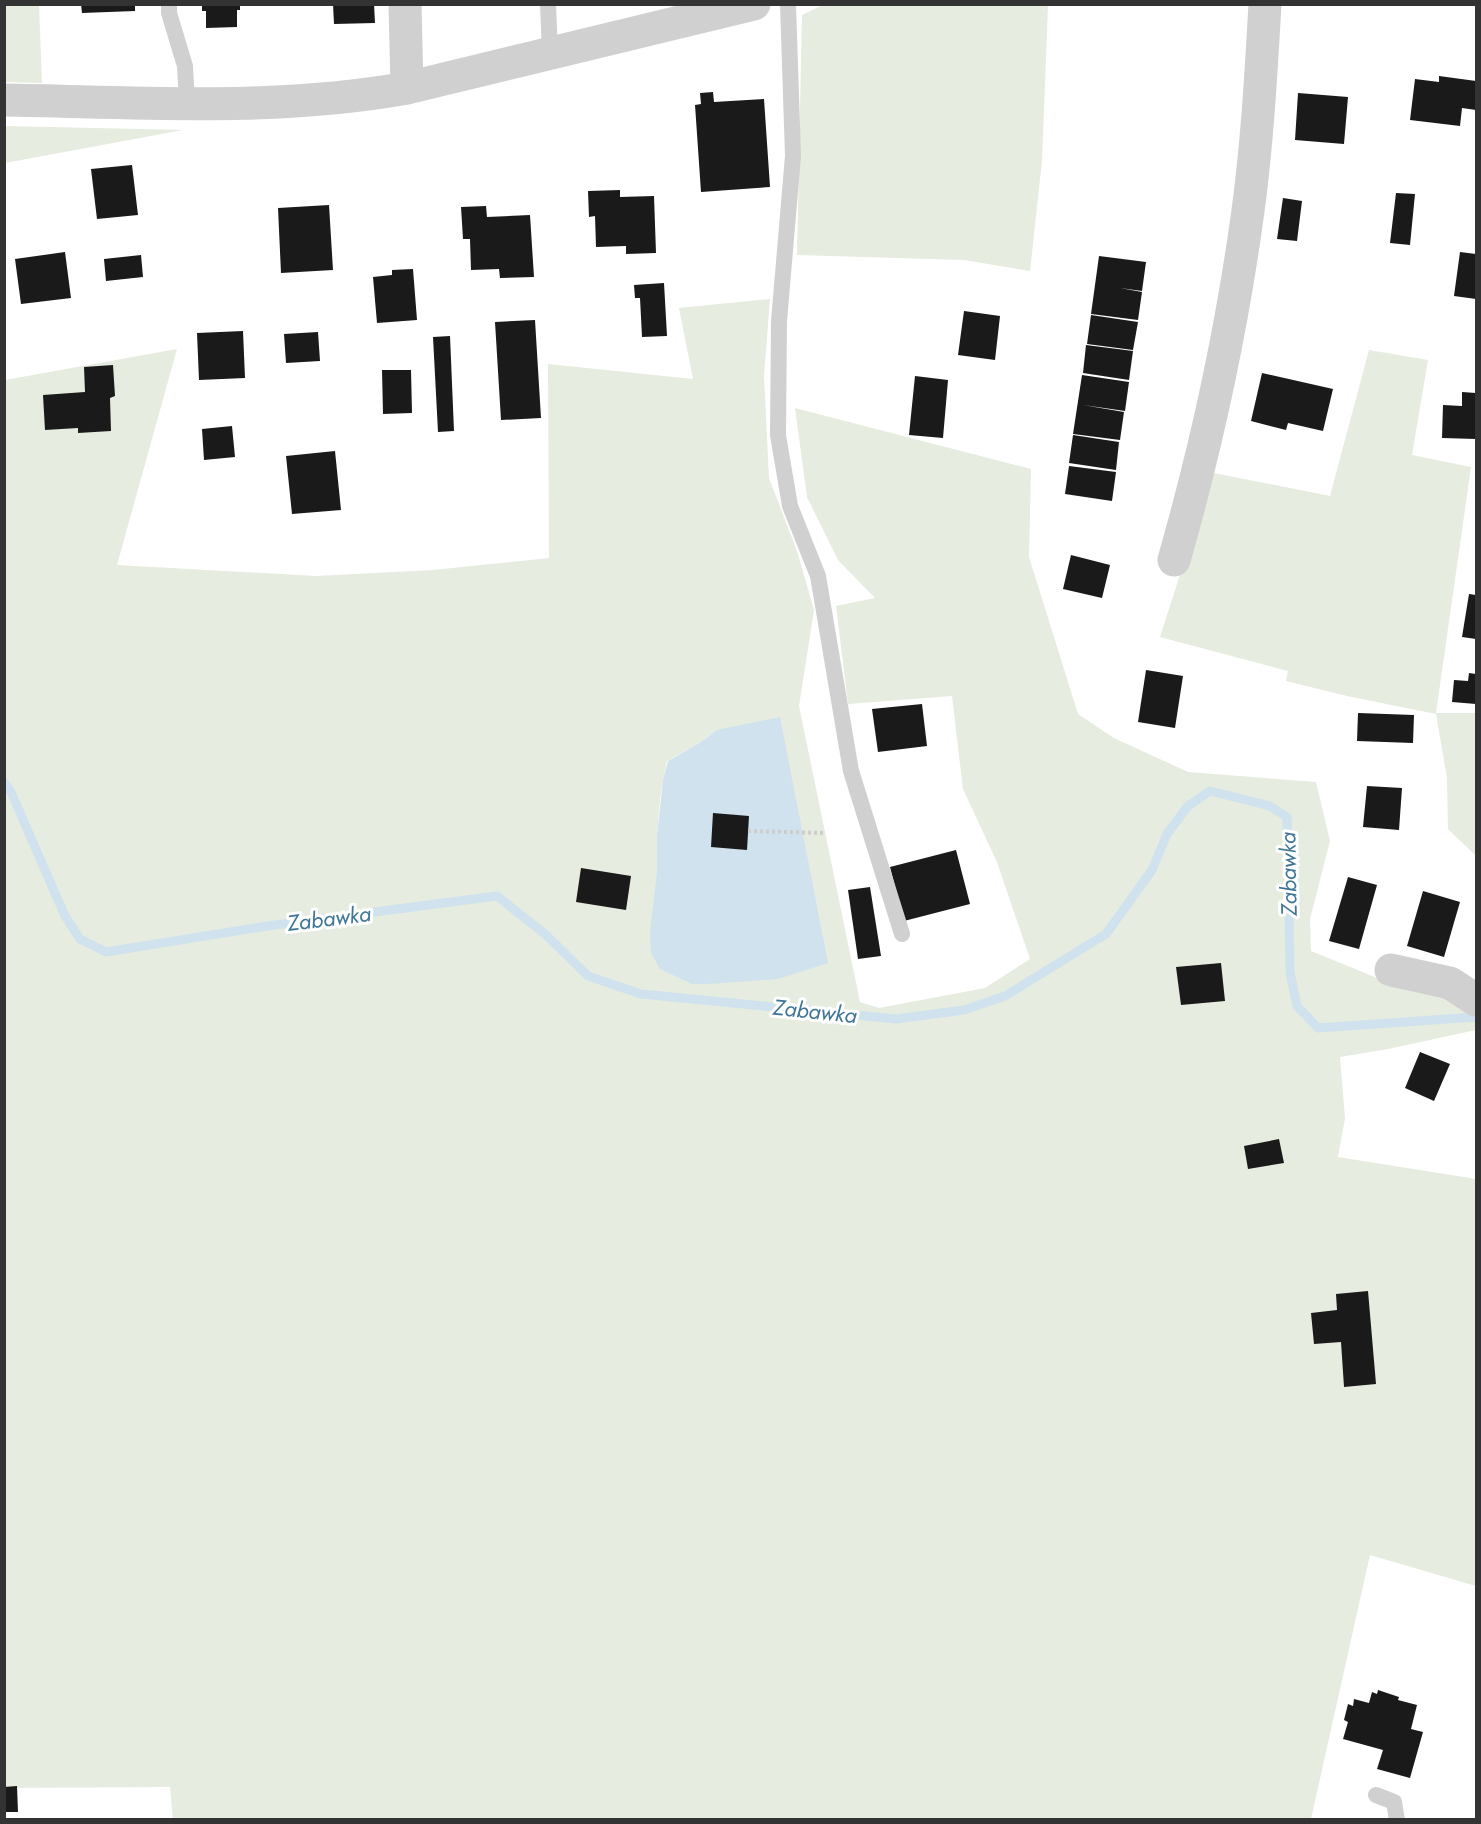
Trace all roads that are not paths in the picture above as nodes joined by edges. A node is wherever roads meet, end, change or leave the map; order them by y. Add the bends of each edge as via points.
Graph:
1 (169, 4) edge
2 (405, 4) edge
3 (548, 4) edge
4 (754, 4) edge
5 (788, 4) edge
6 (1265, 4) edge
7 (550, 54) junction
8 (407, 88) junction
9 (4, 100) edge
10 (187, 103) junction
11 (1174, 560) dead end
12 (902, 934) dead end
13 (1391, 970) dead end
14 (1475, 998) edge
15 (1376, 1795) dead end
16 (1397, 1820) edge

1 - 10 lane via 185,66
2 - 8 street
3 - 7 lane
4 - 7 street
5 - 12 lane via 793,156 779,321 778,435 790,506 818,576 851,771
6 - 11 street via 1247,216 1196,483
7 - 8 street
8 - 10 street via 276,103
9 - 10 street
13 - 14 street via 1450,983
15 - 16 lane via 1394,1802

